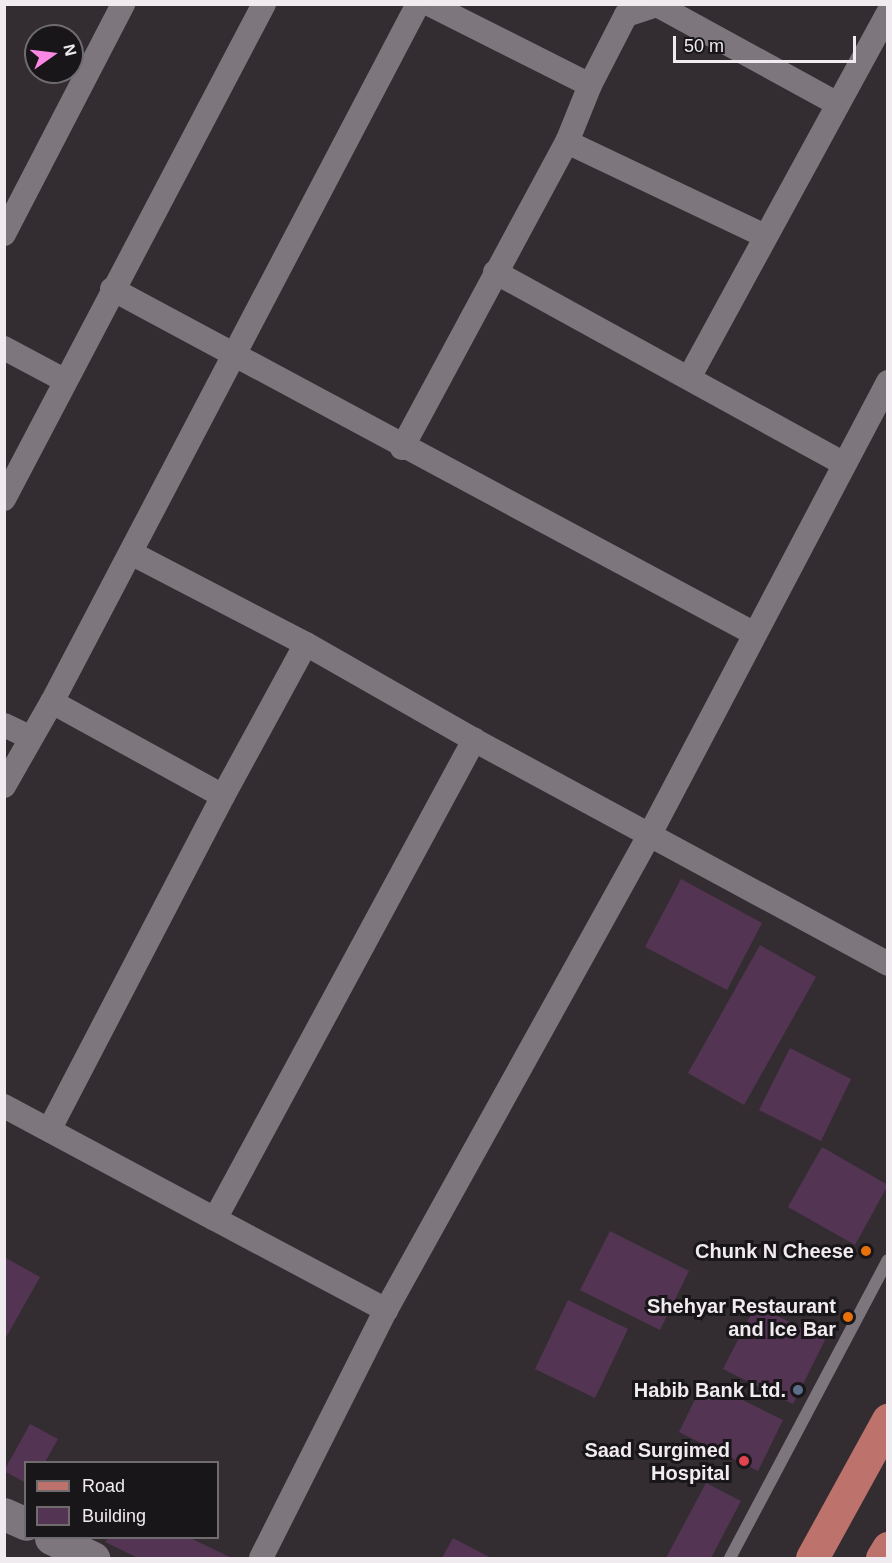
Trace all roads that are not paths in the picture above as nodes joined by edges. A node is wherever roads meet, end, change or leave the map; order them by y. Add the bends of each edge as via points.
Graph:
1 (123, 4) edge
2 (264, 4) edge
3 (418, 4) edge
4 (429, 4) edge
5 (888, 13) edge
6 (590, 85) junction
7 (838, 104) junction
8 (567, 142) junction
9 (4, 234) edge
10 (765, 236) junction
11 (495, 272) junction
12 (112, 289) junction
13 (4, 348) edge
14 (233, 355) junction
15 (690, 376) junction
16 (64, 380) junction
17 (888, 382) edge
18 (402, 448) junction
19 (842, 463) junction
20 (4, 499) edge
21 (131, 553) junction
22 (753, 633) junction
23 (306, 644) junction
24 (52, 702) junction
25 (4, 725) edge
26 (30, 737) junction
27 (474, 740) junction
28 (4, 786) edge
29 (223, 796) junction
30 (650, 834) junction
31 (888, 964) edge
32 (4, 1106) edge
33 (50, 1129) junction
34 (215, 1219) junction
35 (888, 1260) edge
36 (386, 1310) junction
37 (888, 1420) edge
38 (4, 1514) edge
39 (24, 1523) edge
40 (53, 1539) edge
41 (888, 1548) edge
42 (93, 1558) edge
43 (261, 1558) edge
44 (730, 1558) edge
45 (812, 1558) edge
46 (882, 1558) edge

1 - 9 street
2 - 12 street
3 - 14 street
4 - 6 street
5 - 7 street
6 - 7 street via 626,15 657,5
6 - 8 street
7 - 10 street
8 - 10 street
8 - 11 street
10 - 15 street
11 - 15 street
11 - 18 street
12 - 14 street
12 - 16 street
13 - 16 street
14 - 18 street
14 - 21 street
15 - 19 street
16 - 20 street
17 - 19 street
18 - 22 street
19 - 22 street
21 - 23 street
21 - 24 street
22 - 30 street
23 - 27 street
23 - 29 street
24 - 26 street
24 - 29 street
25 - 26 street
26 - 28 street
27 - 30 street
27 - 34 street
29 - 33 street
30 - 31 street
30 - 36 street
32 - 33 street
33 - 34 street
34 - 36 street
35 - 44 lane
36 - 43 street
37 - 45 main road
38 - 39 main road
40 - 42 main road
41 - 46 main road

